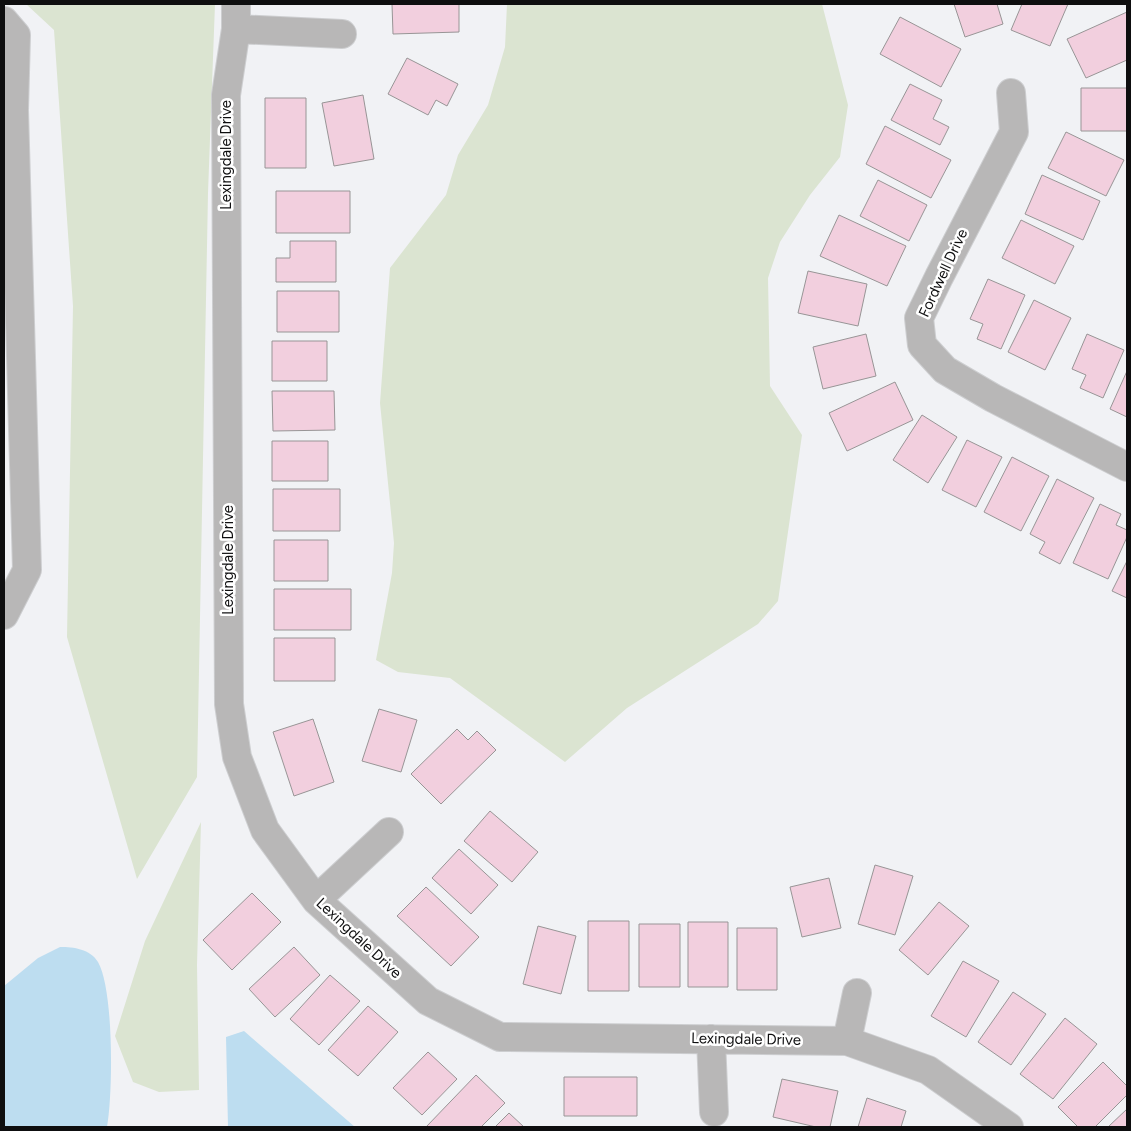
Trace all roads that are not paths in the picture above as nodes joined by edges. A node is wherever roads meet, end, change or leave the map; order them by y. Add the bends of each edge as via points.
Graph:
1 (236, 16) edge
2 (4, 21) edge
3 (342, 34) dead end
4 (1010, 93) dead end
5 (9, 110) edge
6 (1127, 467) edge
7 (4, 616) edge
8 (389, 832) dead end
9 (316, 900) junction
10 (857, 993) dead end
11 (711, 1039) junction
12 (847, 1041) junction
13 (714, 1112) dead end
14 (1009, 1127) edge

1 - 3 street
1 - 9 street, Lexingdale Drive via 226,95 229,704 238,757 265,830
2 - 5 street via 16,35
4 - 6 street, Fordwell Drive via 1014,132 920,318 922,345 945,370
5 - 7 street via 27,570
8 - 9 street
9 - 11 street, Lexingdale Drive via 428,1001 500,1037
10 - 12 street
11 - 12 street, Lexingdale Drive
11 - 13 street
12 - 14 street, Lexingdale Drive via 928,1070

